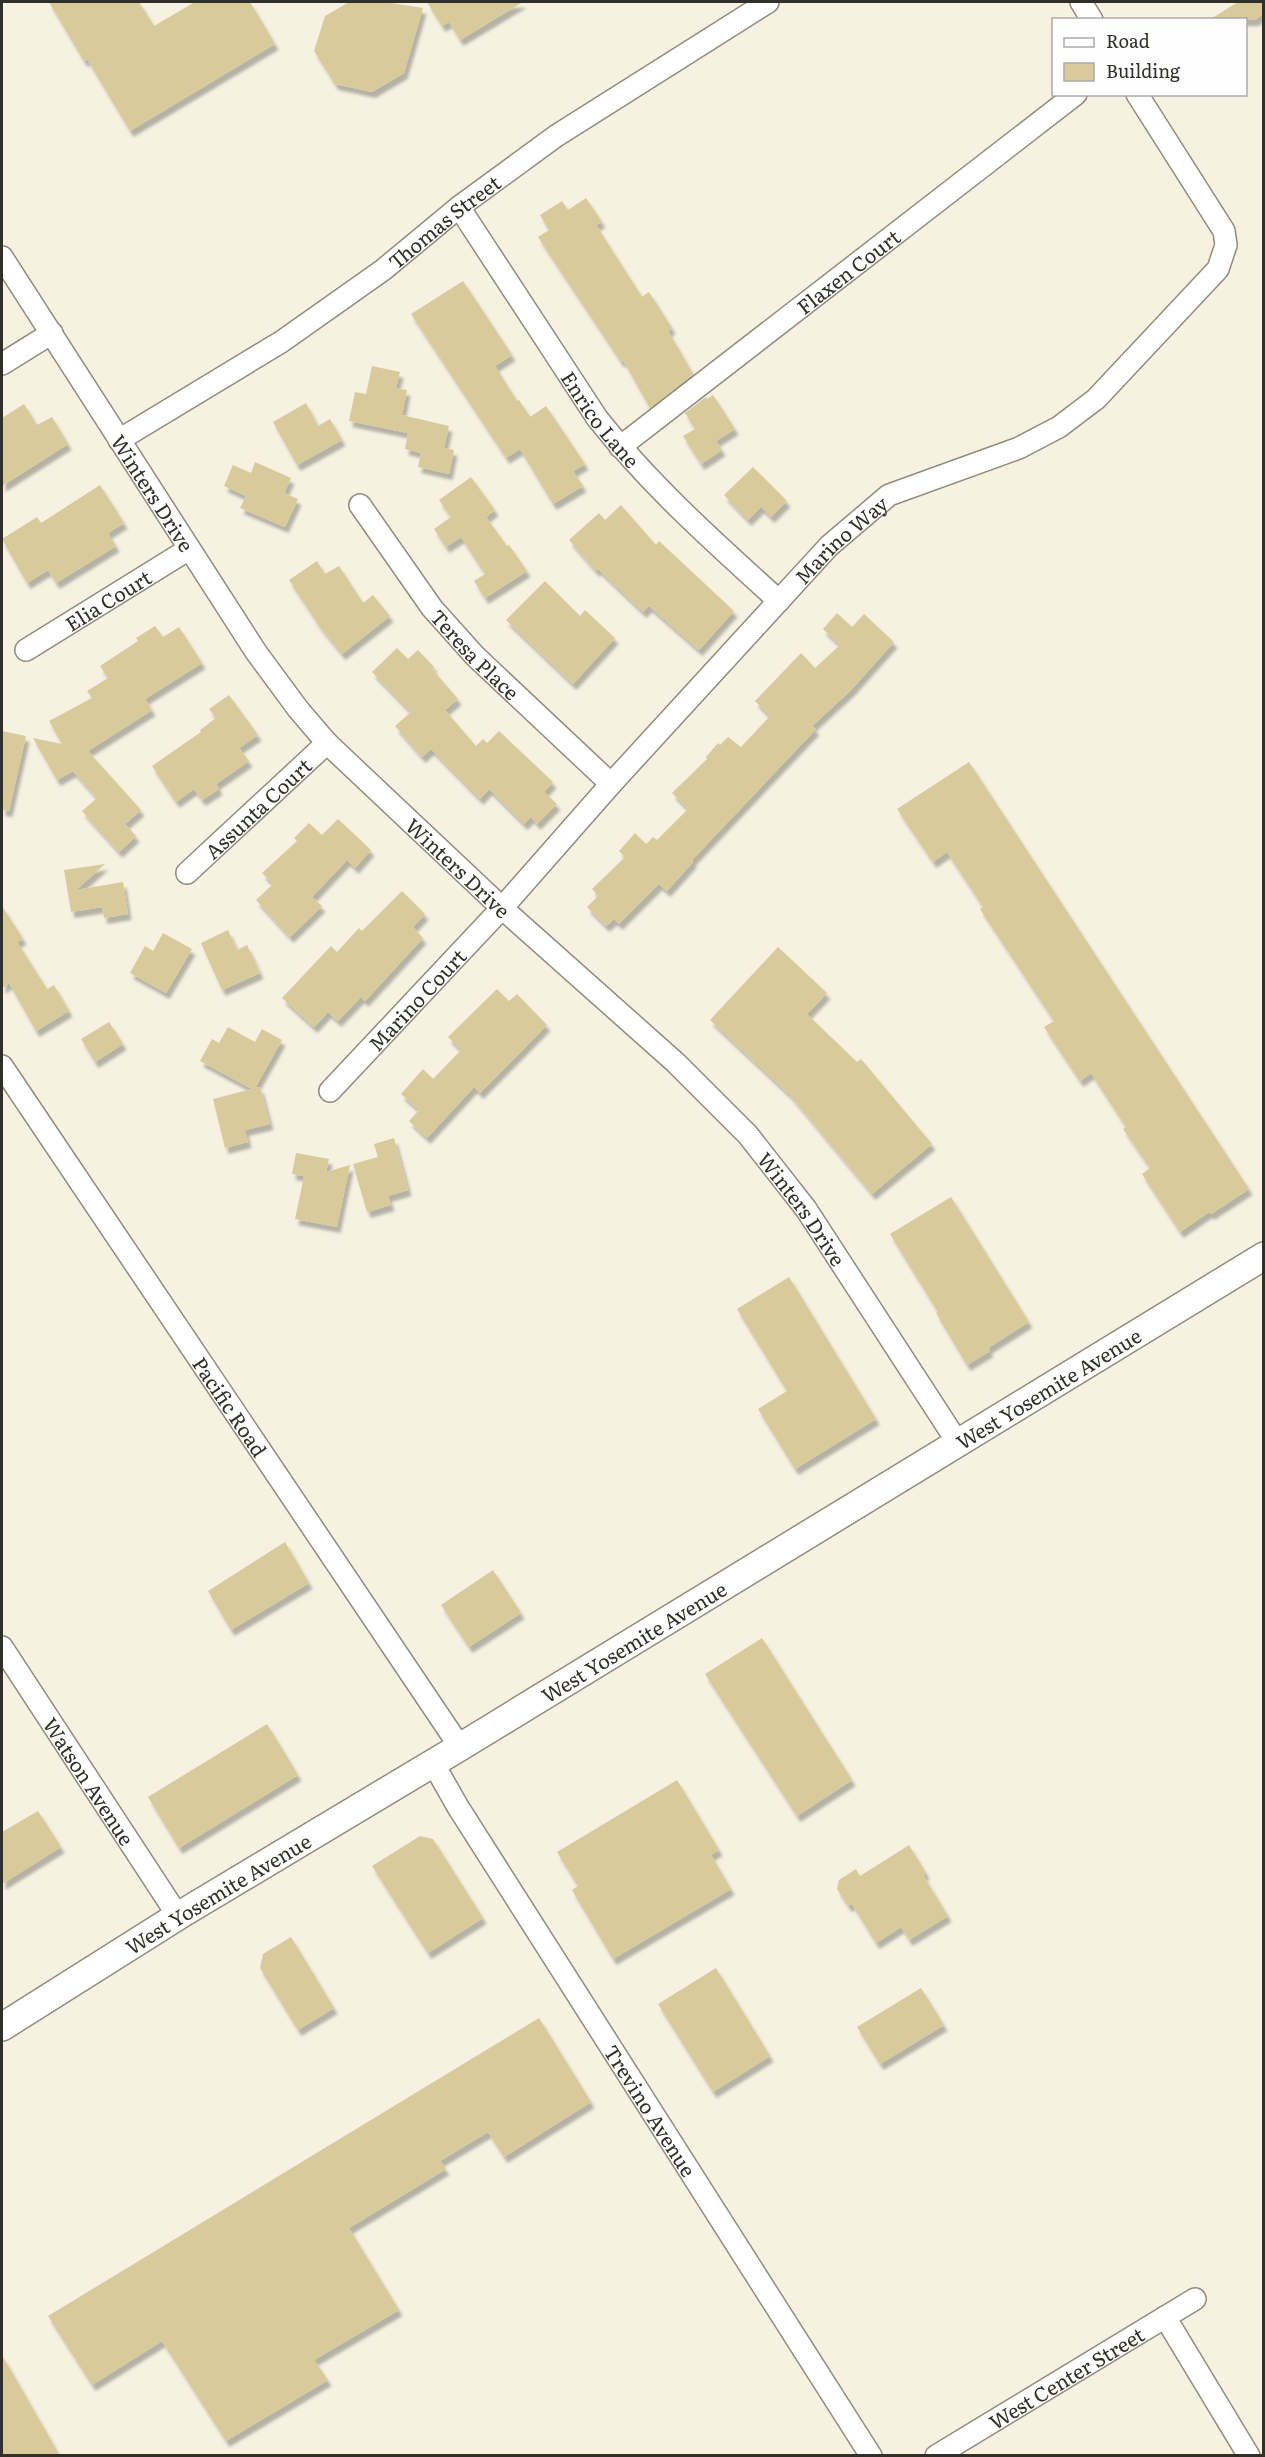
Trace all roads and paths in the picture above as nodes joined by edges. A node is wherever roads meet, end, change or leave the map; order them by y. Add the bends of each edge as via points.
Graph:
1 (768, 2) edge
2 (1081, 2) edge
3 (1091, 18) edge
4 (1073, 96) edge
5 (1138, 96) edge
6 (459, 207) junction
7 (2, 257) edge
8 (52, 333) junction
9 (2, 364) edge
10 (119, 440) junction
11 (620, 447) junction
12 (360, 505) dead end
13 (189, 549) junction
14 (779, 601) junction
15 (26, 650) dead end
16 (327, 743) junction
17 (611, 784) junction
18 (187, 873) dead end
19 (502, 908) junction
20 (2, 1066) edge
21 (330, 1090) dead end
22 (1263, 1256) edge
23 (958, 1443) junction
24 (2, 1647) edge
25 (460, 1747) junction
26 (433, 1763) junction
27 (178, 1916) junction
28 (2, 2027) edge
29 (1195, 2299) dead end
30 (1166, 2317) junction
31 (871, 2456) edge
32 (936, 2456) edge
33 (1249, 2456) edge

1 - 6 street, Thomas Street via 556,136
2 - 3 street
4 - 11 street, Flaxen Court
5 - 14 street, Marino Way via 1224,231 1226,245 1218,269 1096,399 1059,427 1019,448 889,495 829,546
6 - 10 street, Thomas Street via 383,270 281,342
6 - 11 street, Enrico Lane
7 - 8 street, Winters Drive
8 - 9 street
8 - 10 street, Winters Drive
10 - 13 street, Winters Drive
11 - 14 street, Enrico Lane via 689,520
12 - 17 street, Teresa Place via 432,608 476,656
13 - 15 street, Elia Court
13 - 16 street, Winters Drive via 256,652
14 - 17 street, Marino Way
16 - 18 street, Assunta Court
16 - 19 street, Winters Drive
17 - 19 street, Marino Way
19 - 21 street, Marino Court
19 - 23 street, Winters Drive via 676,1063 748,1135 806,1209
20 - 25 street, Pacific Road
22 - 23 main road, West Yosemite Avenue
23 - 25 main road, West Yosemite Avenue
24 - 27 street, Watson Avenue
25 - 26 main road, West Yosemite Avenue
26 - 27 main road, West Yosemite Avenue
26 - 31 street, Trevino Avenue
27 - 28 main road, West Yosemite Avenue
29 - 30 street, West Center Street
30 - 32 street, West Center Street
30 - 33 street

